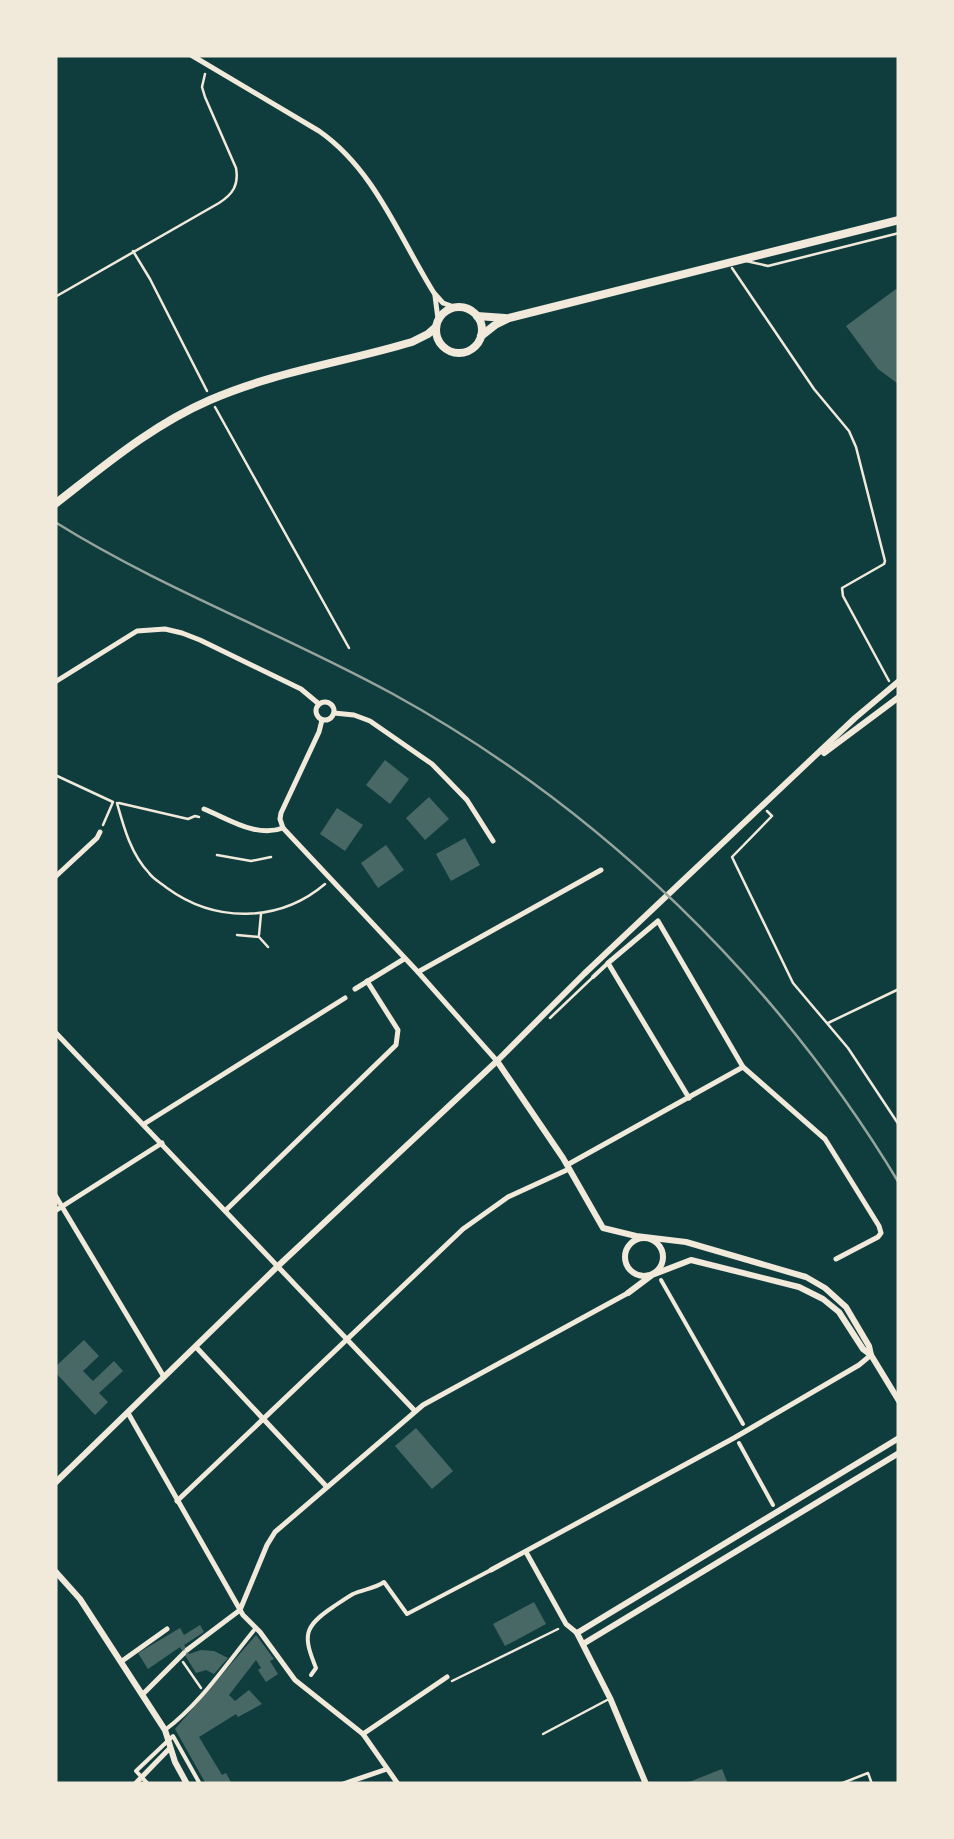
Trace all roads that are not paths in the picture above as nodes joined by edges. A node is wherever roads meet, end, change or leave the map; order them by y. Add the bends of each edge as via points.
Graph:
1 (191, 55) edge
2 (899, 220) edge
3 (899, 234) edge
4 (740, 260) junction
5 (434, 293) junction
6 (454, 307) junction
7 (477, 316) junction
8 (509, 318) junction
9 (437, 323) junction
10 (481, 336) junction
11 (406, 344) junction
12 (442, 346) junction
13 (55, 504) edge
14 (55, 682) edge
15 (896, 684) edge
16 (899, 697) edge
17 (319, 704) junction
18 (334, 713) junction
19 (322, 720) junction
20 (806, 766) junction
21 (204, 809) dead end
22 (283, 828) junction
23 (100, 832) road end
24 (494, 840) dead end
25 (601, 870) dead end
26 (55, 877) edge
27 (405, 959) junction
28 (608, 963) junction
29 (418, 972) junction
30 (593, 977) joint
31 (367, 982) junction
32 (355, 989) dead end
33 (345, 998) dead end
34 (565, 998) junction
35 (550, 1018) dead end
36 (55, 1032) edge
37 (497, 1061) junction
38 (743, 1067) junction
39 (689, 1098) junction
40 (144, 1124) junction
41 (162, 1143) junction
42 (568, 1167) junction
43 (55, 1196) edge
44 (58, 1209) edge
45 (226, 1210) junction
46 (645, 1238) junction
47 (836, 1259) dead end
48 (278, 1266) junction
49 (652, 1274) junction
50 (660, 1280) dead end
51 (628, 1293) joint
52 (347, 1339) junction
53 (196, 1347) junction
54 (871, 1355) junction
55 (164, 1377) junction
56 (897, 1395) edge
57 (415, 1412) junction
58 (128, 1413) junction
59 (262, 1420) junction
60 (744, 1424) dead end
61 (899, 1438) edge
62 (738, 1443) dead end
63 (899, 1453) edge
64 (55, 1483) edge
65 (327, 1488) junction
66 (177, 1501) junction
67 (774, 1505) dead end
68 (526, 1552) junction
69 (491, 1570) joint
70 (55, 1571) edge
71 (240, 1610) junction
72 (167, 1629) dead end
73 (255, 1629) junction
74 (577, 1634) junction
75 (583, 1644) junction
76 (122, 1661) junction
77 (311, 1676) dead end
78 (449, 1679) road end
79 (143, 1694) junction
80 (610, 1698) junction
81 (166, 1730) junction
82 (363, 1734) junction
83 (543, 1734) dead end
84 (170, 1744) junction
85 (387, 1769) junction
86 (142, 1777) junction
87 (134, 1784) edge
88 (148, 1784) edge
89 (186, 1784) edge
90 (200, 1784) edge
91 (343, 1784) edge
92 (398, 1784) edge
93 (646, 1784) edge
94 (840, 1784) edge
95 (872, 1784) edge

1 - 5 street via 322,133 347,155
2 - 4 main road
3 - 4 lane via 768,266
4 - 8 main road
5 - 6 street
5 - 9 street
6 - 7 main road
6 - 9 main road
7 - 8 main road
7 - 10 main road
8 - 10 main road
9 - 11 main road
9 - 12 main road
10 - 12 main road via 463,353
11 - 12 main road
11 - 13 main road via 211,400 150,433
14 - 17 street via 137,631 165,629 301,689
15 - 20 street
16 - 20 street
17 - 18 street via 330,703
17 - 19 street
18 - 19 street
18 - 24 street via 370,720 432,764
19 - 22 street via 282,810
20 - 34 street
21 - 22 street via 259,832
22 - 27 street
23 - 26 street
25 - 29 street
27 - 29 street
27 - 31 street
28 - 30 street
28 - 38 street via 658,921
28 - 39 street
29 - 37 street
30 - 34 lane
31 - 32 street
31 - 45 street via 397,1028 396,1044
33 - 40 street
34 - 35 lane
34 - 37 street
36 - 40 street
37 - 42 street
37 - 48 street
38 - 39 street
38 - 47 street via 825,1139 879,1226 878,1237
39 - 42 street
40 - 41 street
41 - 44 street
41 - 45 street
42 - 46 street via 604,1229
42 - 52 street via 476,1219
43 - 44 street
44 - 55 street
45 - 48 street
46 - 49 street via 663,1254
46 - 49 street via 630,1243 624,1260 635,1274
46 - 54 street via 666,1238 819,1284 850,1313
48 - 52 street
48 - 53 street
49 - 51 street
49 - 54 street via 700,1260 799,1286 840,1312
50 - 60 street
51 - 57 street
52 - 57 street
52 - 59 street
53 - 55 street
53 - 59 street
54 - 56 street
54 - 68 street
55 - 58 street
57 - 65 street
58 - 64 street
58 - 66 street
59 - 65 street
59 - 66 street
61 - 74 street
62 - 67 street
63 - 75 street
65 - 71 street via 273,1534
66 - 71 street
68 - 69 street
68 - 74 street
69 - 77 street via 407,1614 384,1582 352,1595 308,1628 316,1668
70 - 76 street
71 - 73 street
71 - 79 street
72 - 76 street
73 - 81 street
73 - 82 street via 290,1675
74 - 75 street
75 - 80 street
76 - 79 street
78 - 82 street
79 - 81 street
80 - 83 lane
80 - 93 street
81 - 84 street
82 - 85 street
84 - 86 street
84 - 89 street
84 - 90 street via 174,1736
85 - 91 street
85 - 92 street
86 - 87 street
86 - 88 street
94 - 95 lane via 868,1773

